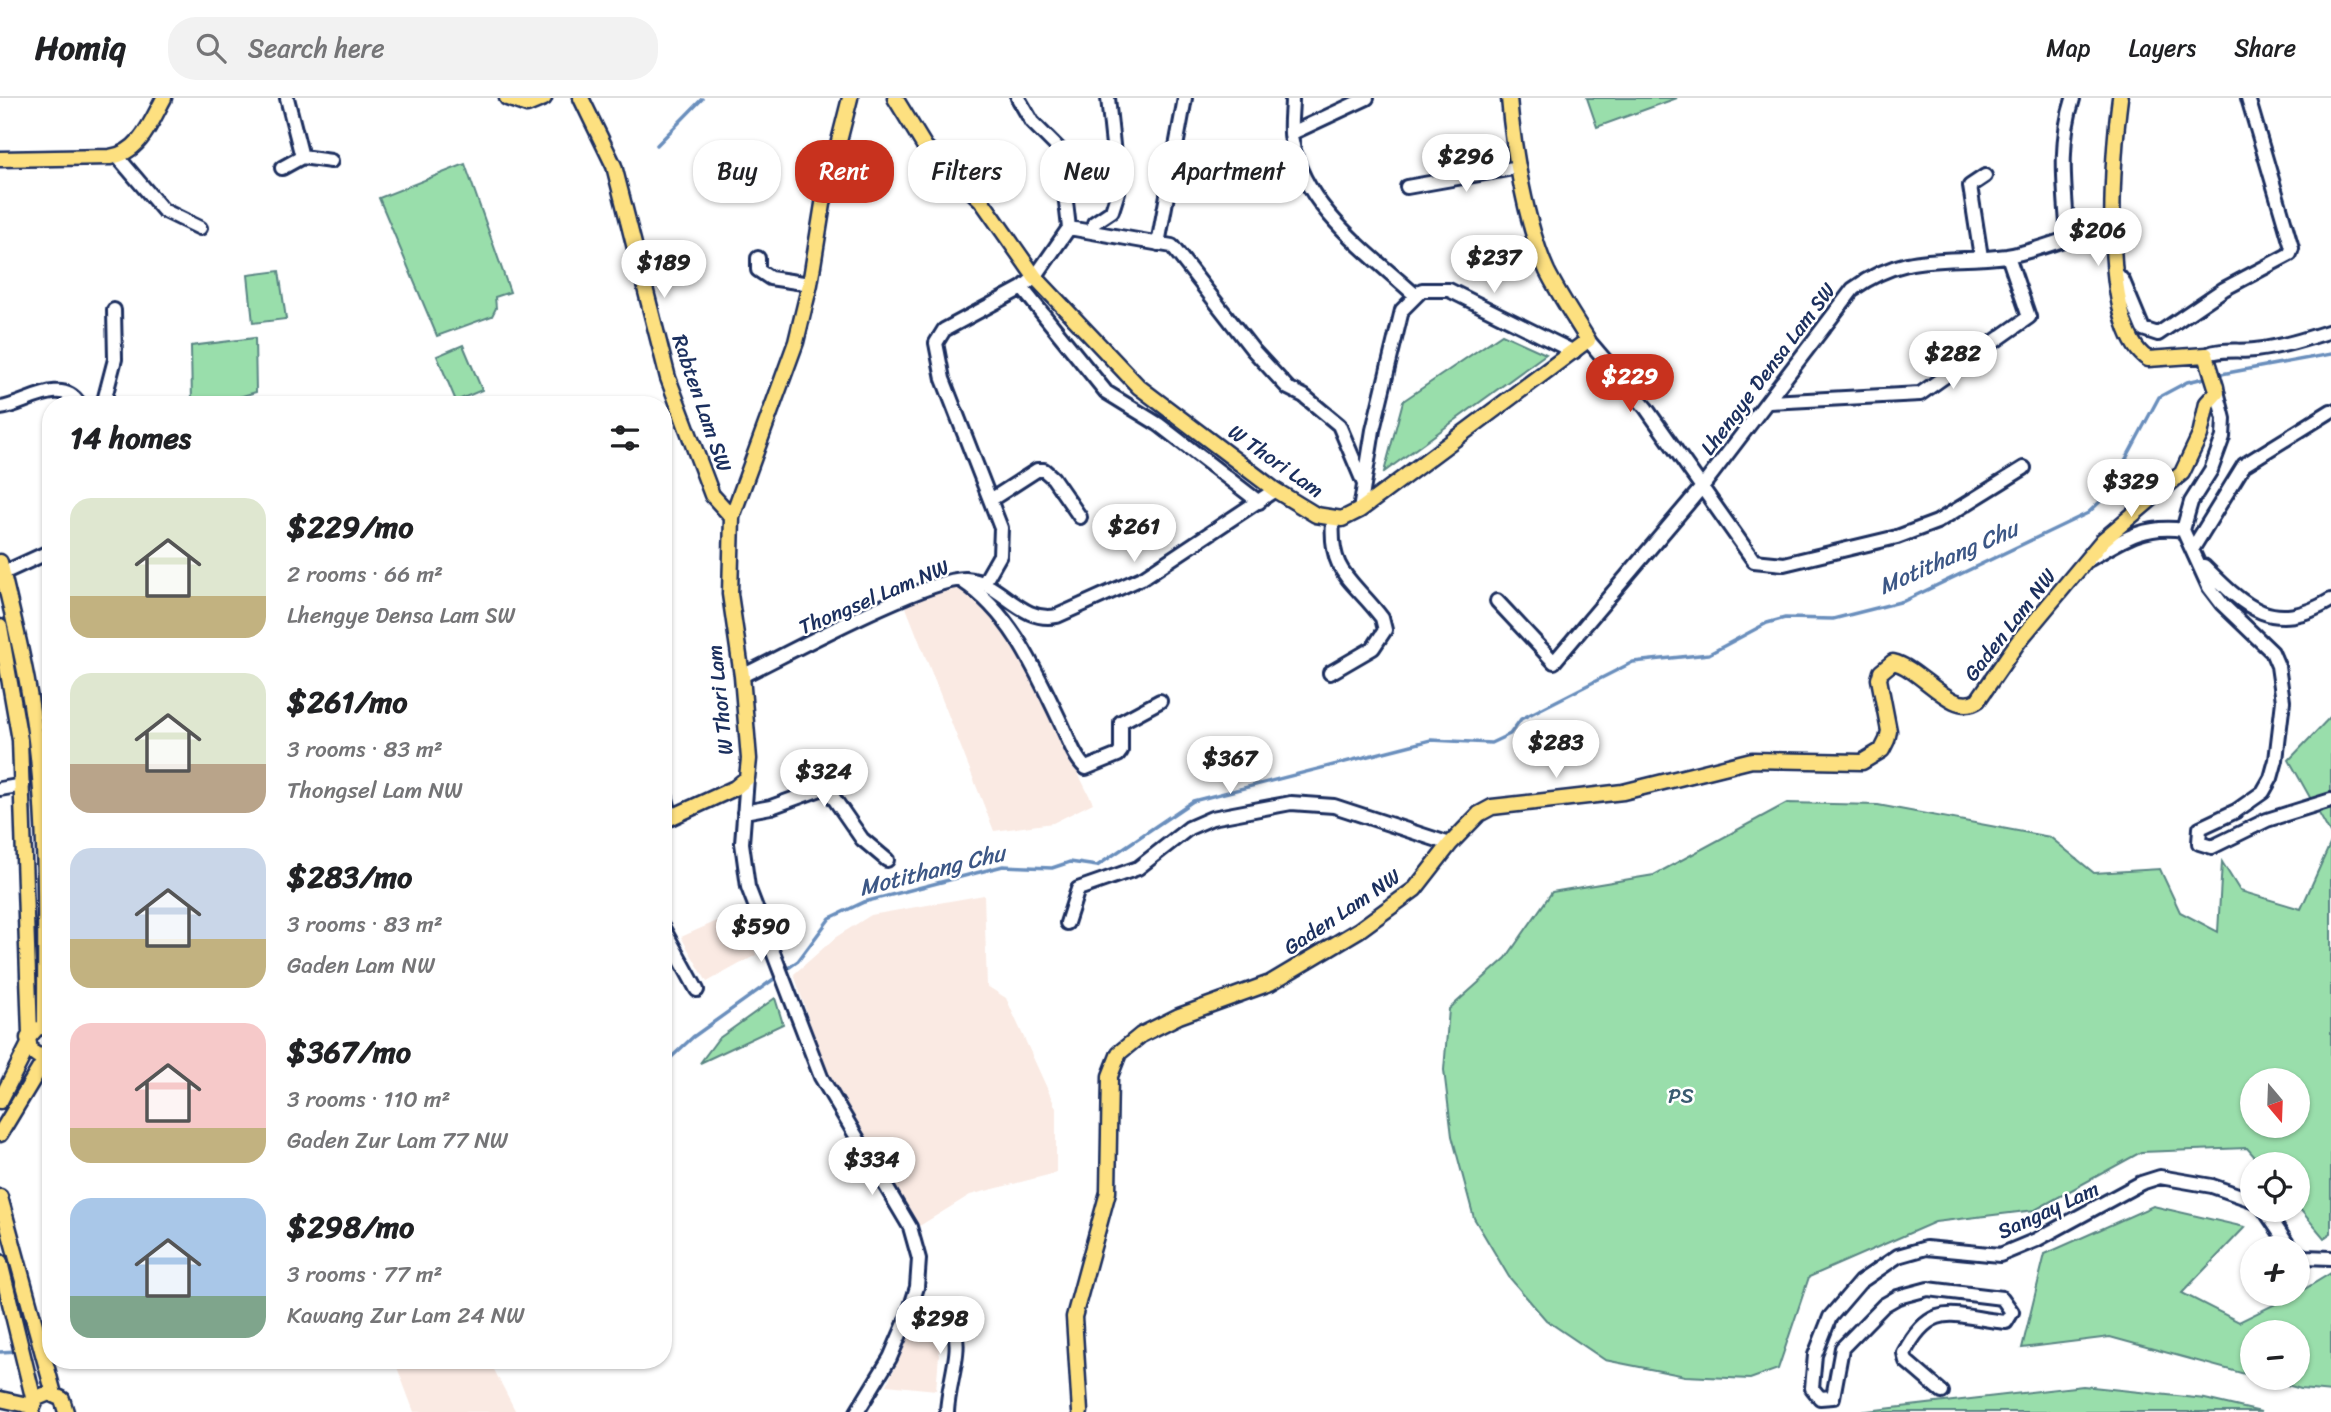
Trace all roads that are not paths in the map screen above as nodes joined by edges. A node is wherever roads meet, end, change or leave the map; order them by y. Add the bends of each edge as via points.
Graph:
1 (164, 98) edge
2 (287, 98) edge
3 (507, 98) edge
4 (544, 98) edge
5 (581, 98) edge
6 (850, 98) edge
7 (862, 98) edge
8 (1018, 98) edge
9 (1108, 98) edge
10 (1185, 98) edge
11 (1292, 98) edge
12 (1367, 98) edge
13 (1509, 98) edge
14 (2120, 98) edge
15 (2248, 98) edge
16 (2073, 99) edge
17 (894, 100) edge
18 (842, 120) junction
19 (1292, 133) junction
20 (117, 156) junction
21 (302, 157) junction
22 (0, 159) edge
23 (331, 161) dead end
24 (1519, 167) junction
25 (282, 168) dead end
26 (1984, 176) dead end
27 (1407, 187) dead end
28 (200, 228) dead end
29 (1069, 228) junction
30 (2112, 228) junction
31 (1092, 232) junction
32 (2068, 238) junction
33 (1158, 244) junction
34 (2008, 256) junction
35 (1981, 257) junction
36 (758, 258) dead end
37 (2116, 273) junction
38 (1035, 277) junction
39 (810, 284) junction
40 (1022, 288) junction
41 (1415, 295) junction
42 (114, 310) dead end
43 (2331, 331) edge
44 (1588, 340) junction
45 (1574, 352) junction
46 (2208, 361) junction
47 (2217, 390) junction
48 (69, 396) edge
49 (105, 396) edge
50 (1769, 402) junction
51 (0, 408) edge
52 (2331, 411) edge
53 (2024, 468) dead end
54 (1364, 484) junction
55 (1702, 487) junction
56 (1275, 490) junction
57 (992, 499) junction
58 (1259, 502) junction
59 (1360, 510) junction
60 (732, 517) junction
61 (1080, 517) dead end
62 (1333, 520) junction
63 (2183, 530) junction
64 (2193, 548) junction
65 (42, 554) edge
66 (2090, 559) junction
67 (2201, 564) junction
68 (1, 567) edge
69 (960, 579) junction
70 (985, 583) junction
71 (2331, 600) edge
72 (1497, 601) dead end
73 (0, 627) edge
74 (1330, 673) dead end
75 (742, 676) junction
76 (1160, 701) dead end
77 (747, 778) junction
78 (23, 785) junction
79 (1, 787) edge
80 (2331, 800) edge
81 (744, 812) junction
82 (672, 817) edge
83 (1450, 844) junction
84 (42, 845) edge
85 (887, 860) dead end
86 (1067, 923) dead end
87 (672, 944) edge
88 (697, 990) dead end
89 (42, 1029) edge
90 (29, 1040) junction
91 (42, 1055) edge
92 (42, 1066) edge
93 (1, 1097) edge
94 (0, 1134) edge
95 (2240, 1196) edge
96 (0, 1197) edge
97 (2310, 1257) edge
98 (2331, 1258) edge
99 (0, 1262) edge
100 (913, 1302) junction
101 (42, 1348) edge
102 (48, 1369) edge
103 (1942, 1392) dead end
104 (0, 1399) edge
105 (65, 1405) edge
106 (32, 1406) edge
107 (0, 1408) edge
108 (859, 1411) edge
109 (11, 1412) edge
110 (947, 1412) edge
111 (1080, 1412) edge

1 - 20 main road via 137,144
2 - 21 street
3 - 4 main road via 527,105
5 - 60 main road, Rabten Lam SW via 614,166 672,388 712,495
6 - 18 main road, W Thori Lam
7 - 18 main road, W Thori Lam
8 - 29 street via 1032,122 1060,150
9 - 31 street via 1118,192 1112,211 1094,223
10 - 33 street
11 - 19 street
12 - 19 street
13 - 24 main road
14 - 30 main road via 2111,176
15 - 37 street via 2290,254 2224,289 2158,334 2143,329
16 - 32 street via 2062,144
17 - 38 main road, W Thori Lam via 925,147 982,200
18 - 39 main road, W Thori Lam
19 - 41 street via 1304,177 1314,194 1369,255
20 - 22 main road
20 - 28 street via 163,210
21 - 23 street
21 - 25 street
24 - 27 street
24 - 44 main road via 1548,271
26 - 35 street via 1970,186
29 - 31 street
29 - 38 street
30 - 32 street, Lhengye Densa Lam SW
30 - 37 main road
31 - 33 street
32 - 34 street, Lhengye Densa Lam SW
33 - 54 street via 1172,246 1288,388 1339,425
34 - 35 street, Lhengye Densa Lam SW
34 - 50 street via 2029,317 1920,394
35 - 50 street, Lhengye Densa Lam SW via 1927,259 1888,268 1867,279 1853,289
36 - 39 street via 758,270 764,276
37 - 46 main road via 2126,328 2144,356
38 - 40 street
38 - 56 main road, W Thori Lam via 1139,387
39 - 60 main road, W Thori Lam via 775,405
40 - 57 street via 944,330 936,343 943,379
40 - 58 street via 1106,392 1158,424
41 - 45 street via 1422,290 1449,290
41 - 54 street via 1402,310
42 - 49 street via 115,359
43 - 46 street via 2254,350 2214,351
44 - 45 main road, W Thori Lam
44 - 55 street, Lhengye Densa Lam SW via 1647,408
45 - 59 main road, W Thori Lam
46 - 47 main road
47 - 63 street via 2224,437 2191,502
47 - 66 main road, Gaden Lam NW via 2207,403 2200,435 2182,473 2112,531
48 - 51 street via 45,392
50 - 55 street, Lhengye Densa Lam SW
52 - 64 street via 2244,465
53 - 55 street, Lhengye Densa Lam SW via 1937,522 1871,545 1772,565 1754,561
54 - 59 street
55 - 72 street, Lhengye Densa Lam SW via 1554,662
56 - 58 street, Thongsel Lam NW
56 - 62 main road, W Thori Lam
57 - 61 street via 1044,470
57 - 70 street via 1002,544
58 - 70 street, Thongsel Lam NW via 1144,577 1044,619
59 - 62 main road, W Thori Lam
60 - 75 main road, W Thori Lam via 730,594
62 - 74 street via 1335,559 1377,611 1385,630 1373,648
63 - 64 street
63 - 66 street via 2162,527 2146,531
64 - 67 street
65 - 68 street
66 - 83 main road, Gaden Lam NW via 1971,705 1957,704 1902,664 1886,665 1880,679 1889,731 1882,750 1873,757 1853,763 1752,760 1623,792 1492,807
67 - 71 street via 2249,607 2267,615 2307,614
67 - 80 street via 2209,587 2222,604 2272,652 2283,701 2272,779 2250,802 2200,828 2199,843 2213,847 2267,820
68 - 84 main road via 36,740
69 - 70 street, Thongsel Lam NW
69 - 75 street, Thongsel Lam NW via 878,611
69 - 76 street via 985,596 1003,617 1086,768 1118,755 1121,722
73 - 78 main road
75 - 77 main road, W Thori Lam
77 - 81 street
77 - 82 main road, W Thori Lam
78 - 79 street
78 - 90 main road
81 - 85 street via 826,787 862,839
81 - 100 street via 744,872 821,1077 914,1238 920,1271
83 - 86 street via 1314,803 1232,813 1189,828 1124,875 1078,890
83 - 111 main road, Gaden Lam NW via 1415,889 1305,965 1163,1023 1119,1053 1110,1076 1108,1192 1074,1317
87 - 88 street
89 - 90 main road
90 - 91 main road via 33,1054
90 - 93 main road
92 - 94 main road
95 - 103 street, Sangay Lam via 2160,1177 2000,1255 1926,1248 1898,1256 1860,1282 1830,1317 1815,1354 1812,1388 1820,1398 1833,1397 1842,1348 1884,1305 1898,1297 1928,1289 2002,1298 2012,1312 2006,1322 1938,1315 1921,1326 1910,1342 1904,1353 1906,1361
96 - 101 main road
97 - 98 street
99 - 106 main road
100 - 108 street via 890,1359
100 - 110 street via 934,1306 951,1322 959,1344
102 - 105 main road
104 - 106 main road
105 - 106 main road via 40,1395
107 - 109 main road

